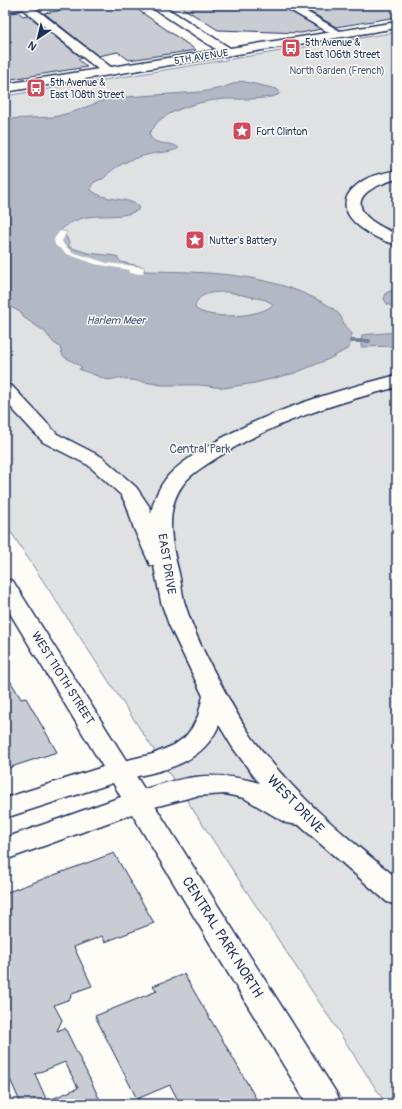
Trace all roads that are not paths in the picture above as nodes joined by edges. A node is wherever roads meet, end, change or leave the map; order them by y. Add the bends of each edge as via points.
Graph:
1 (154, 5) edge
2 (288, 5) edge
3 (28, 6) edge
4 (5, 9) edge
5 (397, 25) edge
6 (339, 34) junction
7 (228, 52) junction
8 (108, 71) junction
9 (5, 88) edge
10 (397, 174) edge
11 (397, 240) edge
12 (397, 380) edge
13 (5, 390) edge
14 (168, 576) junction
15 (5, 586) edge
16 (215, 696) junction
17 (120, 771) junction
18 (139, 801) junction
19 (5, 808) edge
20 (325, 833) junction
21 (5, 849) edge
22 (397, 894) edge
23 (325, 1104) edge

1 - 7 main road
2 - 6 main road
3 - 4 main road
3 - 8 main road
5 - 6 main road, 5TH AVENUE
6 - 7 main road, 5TH AVENUE
7 - 8 main road, 5TH AVENUE
8 - 9 main road, 5TH AVENUE
10 - 11 main road via 379,178 363,186 355,193 352,205 355,215 364,224
12 - 14 main road, EAST DRIVE via 328,400 261,425 221,446 186,471 169,489 163,505 162,538
13 - 14 main road via 42,430 116,478 134,498 158,560
14 - 16 main road, EAST DRIVE via 173,603 184,633
15 - 17 main road, WEST 110TH STREET
16 - 17 main road via 210,722 194,744 170,758
16 - 20 main road, WEST DRIVE via 255,759 288,797
17 - 18 main road, CENTRAL PARK NORTH
17 - 19 main road
18 - 20 main road via 190,787 215,784 233,786 261,795
18 - 21 main road
18 - 23 main road, CENTRAL PARK NORTH
20 - 22 main road, WEST DRIVE

